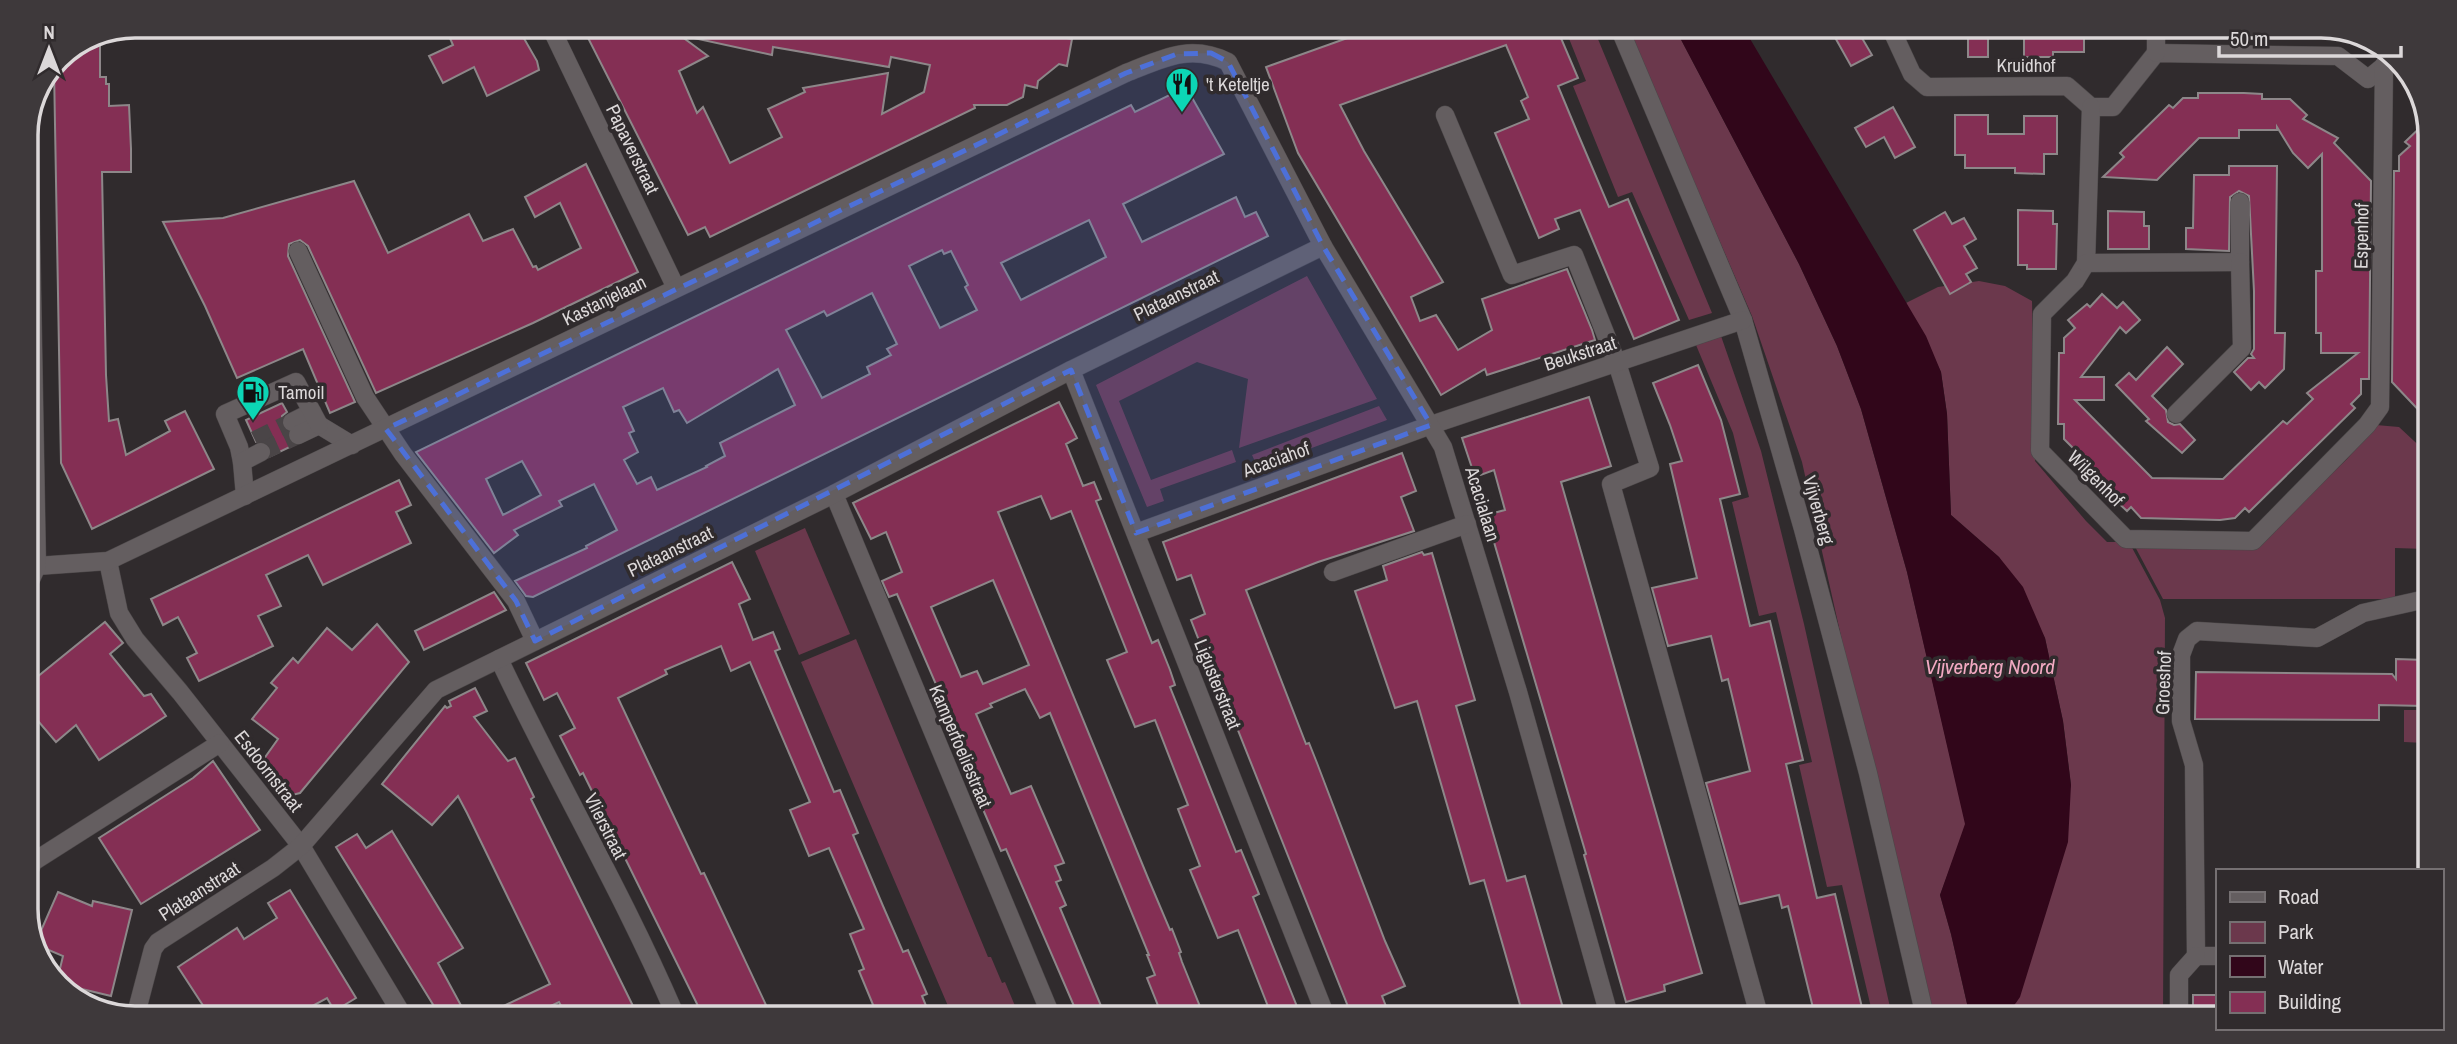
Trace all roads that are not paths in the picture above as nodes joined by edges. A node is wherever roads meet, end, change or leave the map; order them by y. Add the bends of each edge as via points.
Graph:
1 (556, 39) edge
2 (1624, 39) edge
3 (1896, 39) edge
4 (2156, 39) edge
5 (1211, 53) joint
6 (2156, 53) junction
7 (2387, 63) edge
8 (2388, 64) edge
9 (2091, 107) junction
10 (1445, 115) dead end
11 (2240, 202) dead end
12 (1323, 246) junction
13 (298, 251) dead end
14 (2240, 262) junction
15 (2085, 263) junction
16 (677, 288) junction
17 (1743, 320) junction
18 (1617, 363) junction
19 (1071, 370) junction
20 (2380, 407) joint
21 (2176, 414) dead end
22 (315, 419) junction
23 (1431, 425) junction
24 (295, 428) tunnel mouth
25 (386, 429) junction
26 (352, 445) junction
27 (834, 495) junction
28 (245, 496) junction
29 (1467, 524) junction
30 (1136, 533) junction
31 (108, 561) junction
32 (39, 566) edge
33 (1333, 572) dead end
34 (2418, 602) edge
35 (535, 641) junction
36 (499, 659) junction
37 (220, 743) junction
38 (301, 846) junction
39 (39, 858) edge
40 (2196, 956) junction
41 (2216, 956) edge
42 (138, 1006) edge
43 (397, 1006) edge
44 (671, 1006) edge
45 (1047, 1006) edge
46 (1322, 1006) edge
47 (1606, 1006) edge
48 (1756, 1006) edge
49 (1923, 1006) edge
50 (2179, 1006) edge

1 - 16 street, Papaverstraat
2 - 17 street, Vijverberg
3 - 9 street, Kruidhof via 1913,74 1927,87 2067,86
4 - 6 street
5 - 12 street, Acacialaan via 1228,62
5 - 16 street, Kastanjelaan via 1177,54 1126,73
6 - 7 street via 2338,56 2368,79
6 - 9 street via 2113,107
8 - 20 street, Espenhof
9 - 15 street
10 - 18 street via 1512,275 1574,255
11 - 14 street
12 - 19 street, Plataanstraat
12 - 23 street, Acacialaan
13 - 25 street via 365,397
14 - 15 street
14 - 21 street via 2242,348
15 - 20 street, Wilgenhof via 2075,281 2042,314 2040,451 2126,539 2253,541
16 - 25 street, Kastanjelaan
17 - 18 street, Beukstraat
17 - 49 street, Vijverberg via 1865,759
18 - 23 street, Beukstraat
18 - 48 street via 1650,468 1611,484
19 - 27 street, Plataanstraat
19 - 30 street, Ligusterstraat
22 - 24 street
22 - 26 street
22 - 28 street via 296,382 225,414 249,450
23 - 29 street, Acacialaan via 1443,446
23 - 30 street, Acaciahof
25 - 26 street, Kastanjelaan
25 - 35 street via 516,601
26 - 28 street, Kastanjelaan
27 - 35 street, Plataanstraat
27 - 45 street, Kamperfoeliestraat
28 - 31 street, Kastanjelaan
29 - 33 street
29 - 47 street, Acacialaan
30 - 46 street, Ligusterstraat
31 - 32 street, Kastanjelaan
31 - 37 street, Esdoornstraat via 119,613 135,639
34 - 40 street, Groeshof via 2363,613 2318,638 2197,631 2187,639 2182,656 2182,720 2194,765
35 - 36 street, Plataanstraat
36 - 38 street, Plataanstraat via 436,690
36 - 44 street, Vlierstraat
37 - 38 street, Esdoornstraat
37 - 39 street
38 - 42 street, Plataanstraat via 158,942
38 - 43 street, Esdoornstraat
40 - 41 street
40 - 50 street via 2179,975

